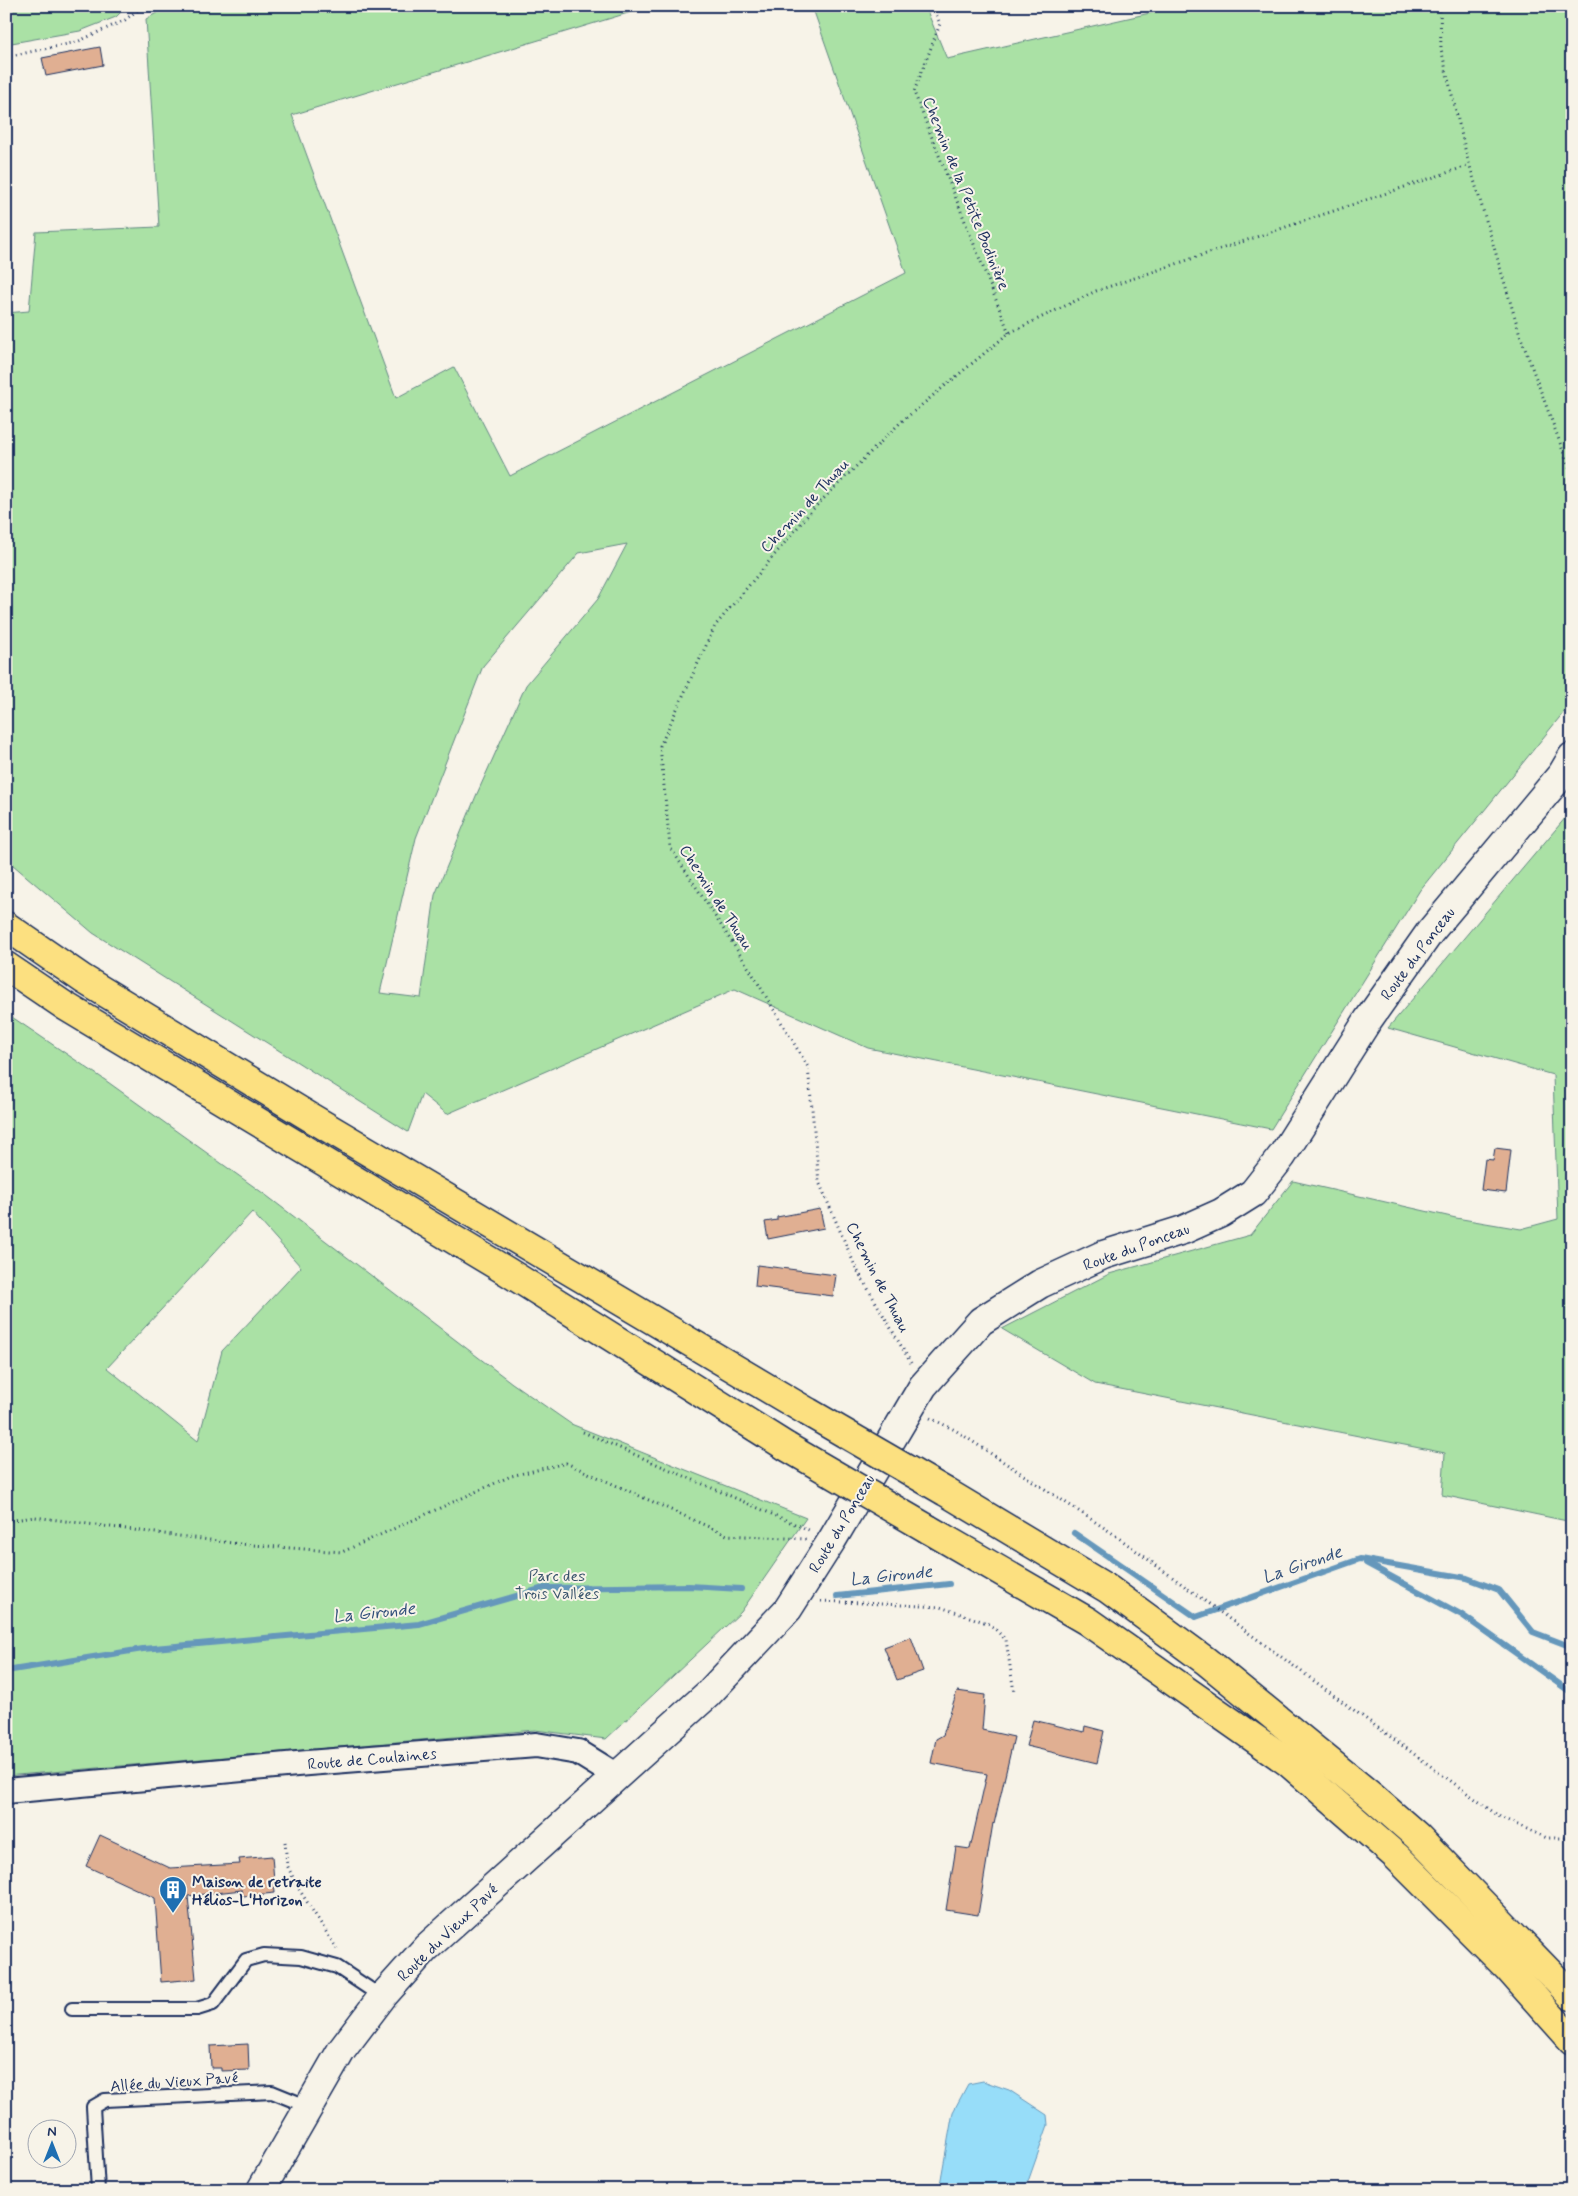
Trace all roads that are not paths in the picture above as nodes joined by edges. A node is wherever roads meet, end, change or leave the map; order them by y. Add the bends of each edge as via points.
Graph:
1 (1572, 757) edge
2 (6, 926) edge
3 (6, 966) edge
4 (615, 1775) junction
5 (6, 1791) edge
6 (1572, 1996) edge
7 (382, 1997) junction
8 (72, 2009) dead end
9 (1572, 2040) edge
10 (309, 2107) junction
11 (98, 2190) edge
12 (261, 2190) edge

1 - 4 street, Route du Ponceau via 1562,774 1430,932 1368,1020 1282,1156 1253,1193 1221,1213 1103,1255 1040,1284 981,1321 916,1396 788,1609 708,1694
2 - 6 highway, bridge via 83,979 293,1107 1108,1589 1206,1661 1370,1794 1417,1836
3 - 9 highway, bridge via 64,1006 508,1272 787,1447 1087,1621 1288,1762 1396,1856 1506,1967
4 - 5 street, Route de Coulaines via 578,1752 536,1745
4 - 7 street, Route du Vieux Pavé via 426,1948
7 - 8 lane via 337,1967 301,1957 264,1955 246,1960 213,2004 197,2009
7 - 10 street, Route du Vieux Pavé via 341,2051
10 - 11 lane, Allée du Vieux Pavé via 272,2092 105,2100 93,2107
10 - 12 street, Route du Vieux Pavé

